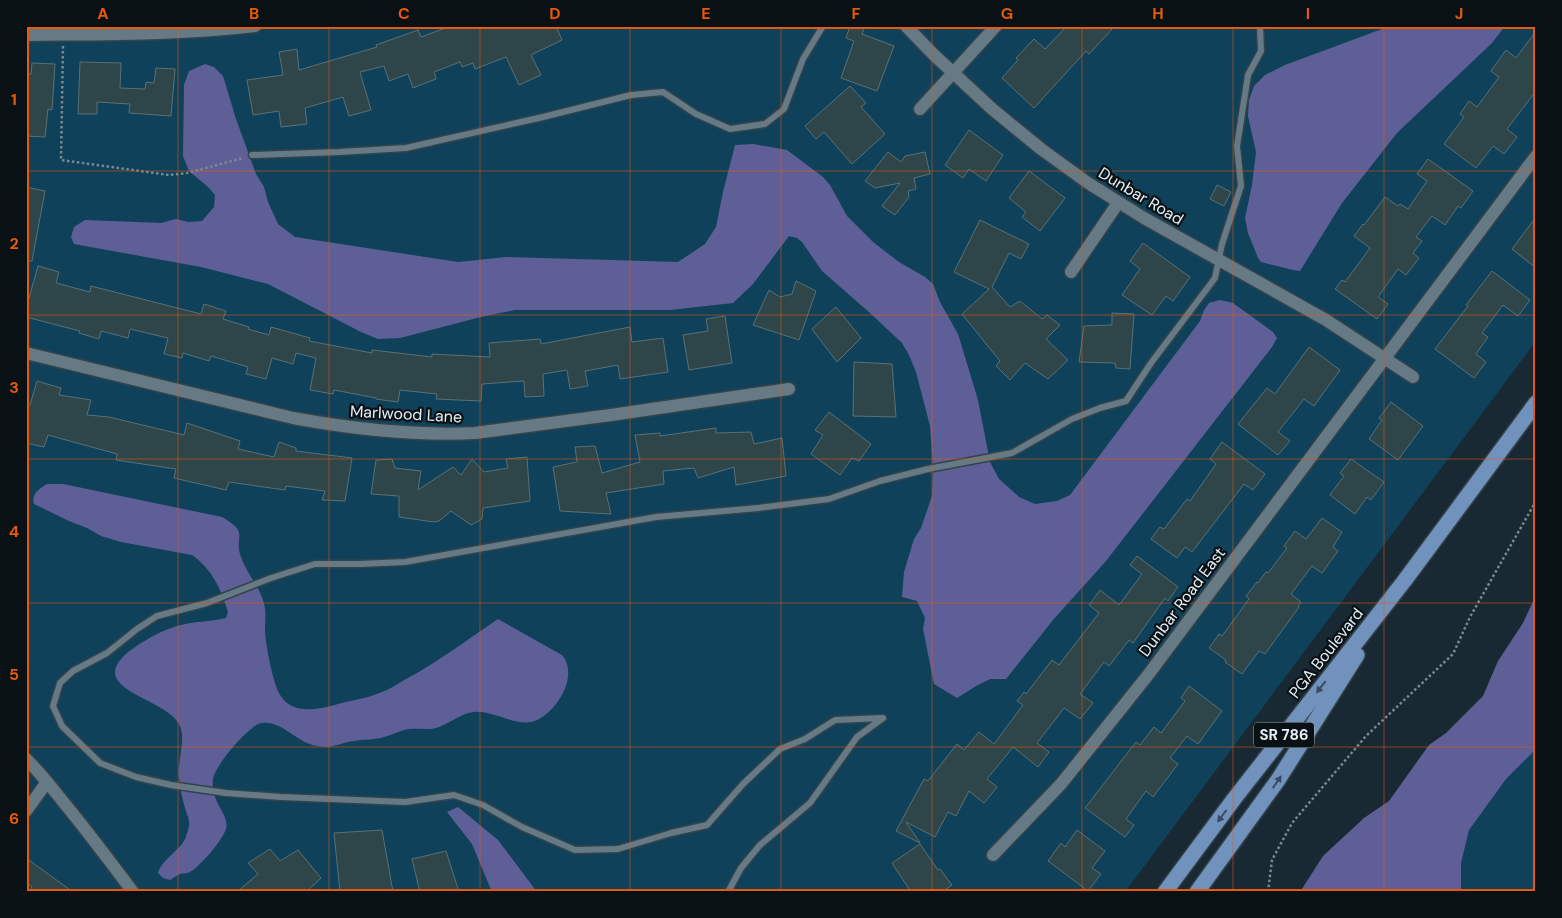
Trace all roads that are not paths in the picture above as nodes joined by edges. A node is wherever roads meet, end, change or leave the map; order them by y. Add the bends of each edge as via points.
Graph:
1 (255, 26) edge
2 (823, 26) edge
3 (906, 26) edge
4 (996, 26) edge
5 (1260, 26) edge
6 (26, 35) edge
7 (954, 74) junction
8 (920, 109) dead end
9 (252, 155) road end
10 (1536, 156) edge
11 (1118, 202) junction
12 (1219, 260) junction
13 (1071, 272) dead end
14 (26, 353) edge
15 (1384, 358) junction
16 (1413, 376) dead end
17 (789, 388) dead end
18 (1536, 403) edge
19 (1405, 580) junction
20 (26, 759) edge
21 (47, 782) junction
22 (26, 811) edge
23 (993, 855) dead end
24 (133, 892) edge
25 (728, 892) edge
26 (1165, 892) edge
27 (1197, 892) edge

1 - 6 street via 212,31
2 - 9 lane via 803,59 784,109 765,124 730,129 696,114 663,92 631,95 406,148
3 - 7 street, Dunbar Road
4 - 7 street
5 - 12 lane via 1261,51 1248,75 1237,146 1241,186
7 - 8 street
7 - 11 street, Dunbar Road via 1042,149
10 - 15 street
11 - 12 street, Dunbar Road
11 - 13 street
12 - 15 street, Dunbar Road via 1326,320
12 - 25 lane via 1215,278 1150,363 1126,401 1072,419 1012,453 880,481 829,500 656,518 405,562 315,564 221,598 157,616 107,653 73,671 60,683 53,706 62,726 100,763 136,777 226,793 281,797 405,802 454,795 483,804 522,827 575,850 618,849 707,824 780,749 806,739 835,720 883,718 857,737 810,802 760,845 741,868
14 - 17 street, Marlwood Lane via 293,418 396,433 475,432
15 - 16 street, Dunbar Road
15 - 23 street, Dunbar Road East via 1142,683 1061,784
18 - 19 main road, PGA Boulevard / SR 786
19 -> 26 main road, PGA Boulevard / SR 786
27 -> 19 main road, PGA Boulevard / SR 786 via 1278,780
20 - 21 street
21 - 22 street
21 - 24 street

